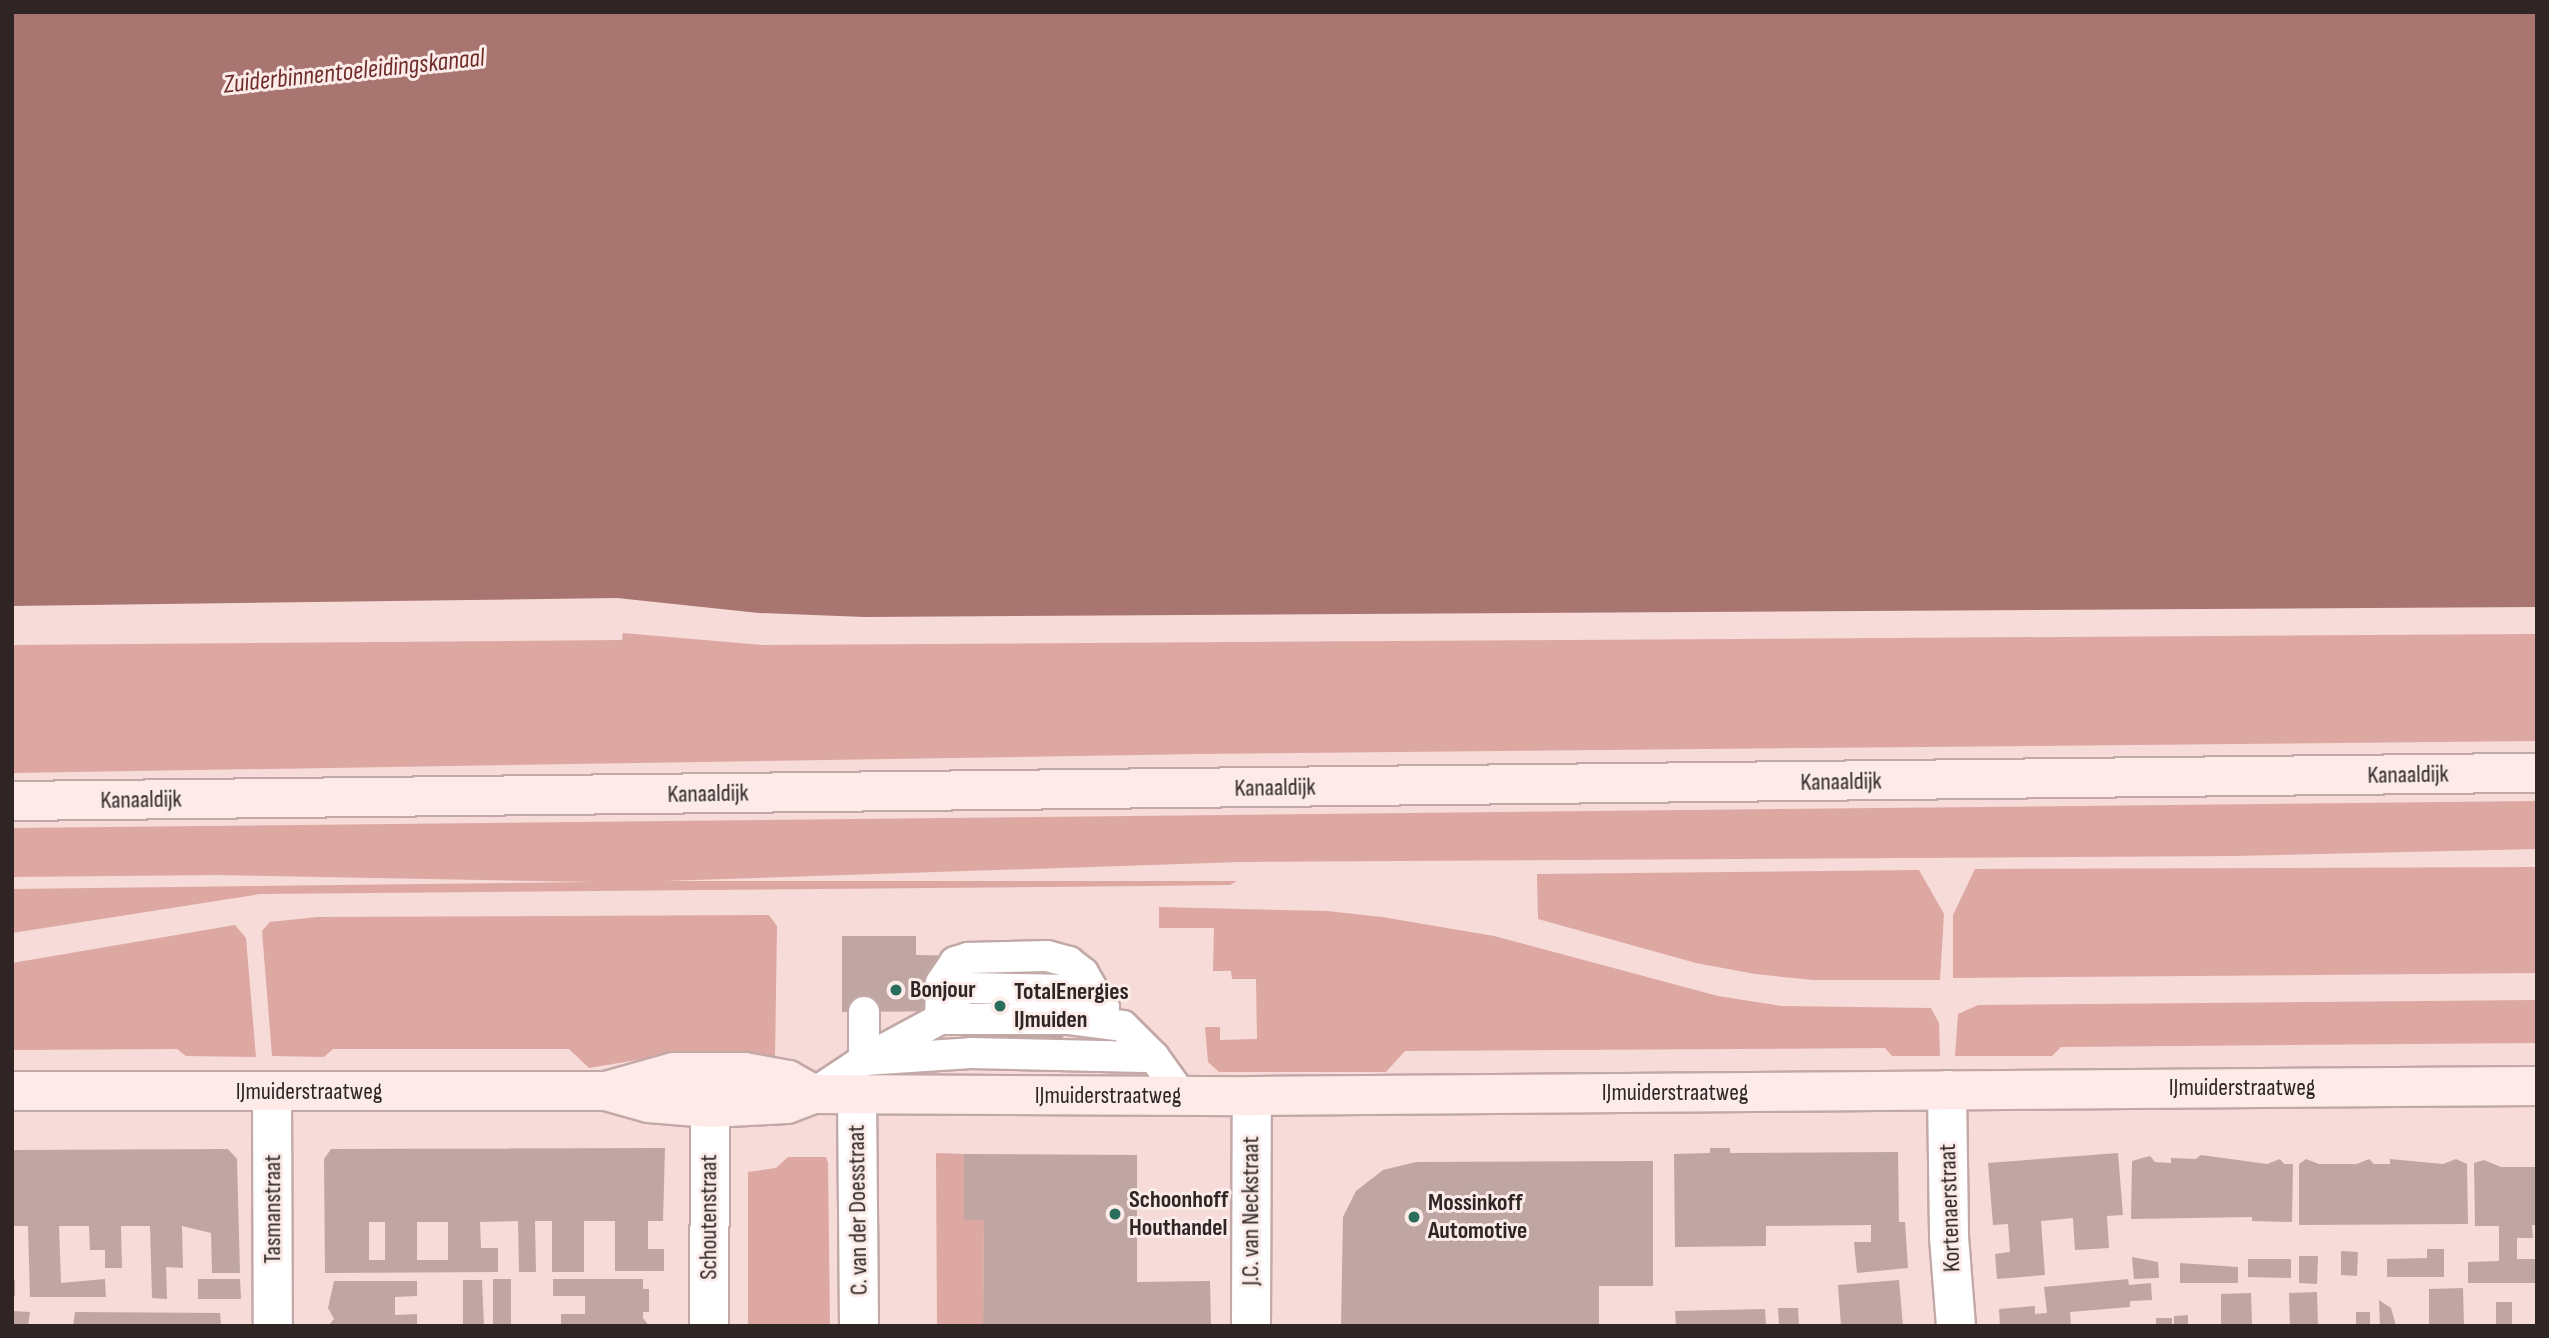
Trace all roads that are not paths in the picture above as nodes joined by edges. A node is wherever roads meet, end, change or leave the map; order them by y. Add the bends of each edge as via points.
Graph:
1 (2537, 774) edge
2 (12, 801) edge
3 (864, 1012) dead end
4 (940, 1019) junction
5 (1123, 1026) junction
6 (1154, 1057) junction
7 (860, 1077) junction
8 (2537, 1086) edge
9 (1947, 1090) junction
10 (12, 1091) edge
11 (606, 1091) junction
12 (272, 1092) junction
13 (813, 1094) junction
14 (1182, 1096) junction
15 (1252, 1096) junction
16 (710, 1108) junction
17 (273, 1326) edge
18 (709, 1326) edge
19 (859, 1326) edge
20 (1251, 1326) edge
21 (1956, 1326) edge

1 - 2 street, Kanaaldijk
3 - 7 lane
4 - 5 lane via 1069,1019
4 - 5 lane via 951,996 968,988 1069,989 1100,1002
4 - 7 lane
5 - 6 lane
6 - 7 lane via 971,1053
6 - 14 lane
7 - 13 street, IJmuiderstraatweg
7 - 14 street, IJmuiderstraatweg
7 - 19 street, C. van der Doesstraat
8 - 9 street, IJmuiderstraatweg
9 - 15 street, IJmuiderstraatweg
9 - 21 street, Kortenaerstraat
10 - 12 street, IJmuiderstraatweg
11 - 12 street, IJmuiderstraatweg
11 - 13 street, IJmuiderstraatweg via 674,1072 744,1072 788,1080
11 - 16 street, IJmuiderstraatweg via 649,1103
12 - 17 street, Tasmanstraat
13 - 16 street, IJmuiderstraatweg via 787,1104
14 - 15 street, IJmuiderstraatweg
15 - 20 street, J.C. van Neckstraat
16 - 18 street, Schoutenstraat

